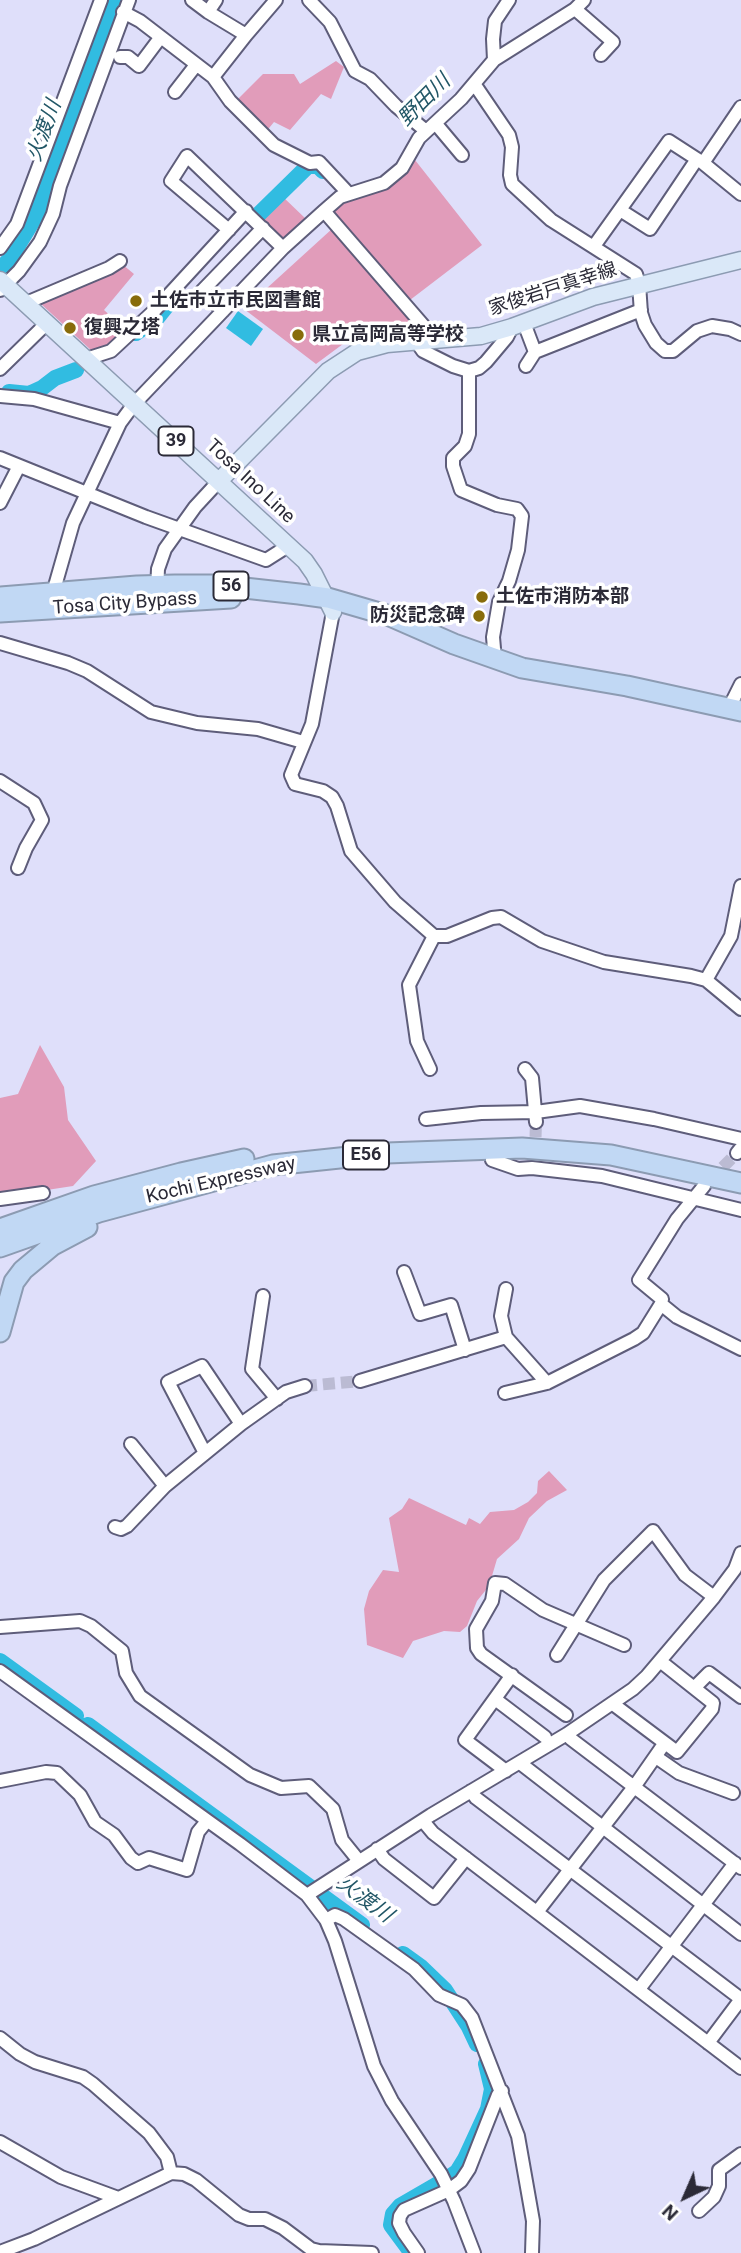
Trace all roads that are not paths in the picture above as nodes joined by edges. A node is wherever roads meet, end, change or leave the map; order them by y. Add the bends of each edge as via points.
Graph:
1 (101, 0) edge
2 (129, 0) edge
3 (192, 0) edge
4 (216, 0) edge
5 (276, 0) edge
6 (309, 0) edge
7 (509, 0) edge
8 (580, 4) edge
9 (123, 12) junction
10 (208, 12) junction
11 (246, 35) junction
12 (160, 38) junction
13 (601, 55) dead end
14 (120, 57) dead end
15 (494, 60) junction
16 (196, 65) junction
17 (213, 78) junction
18 (475, 85) junction
19 (176, 92) dead end
20 (741, 107) edge
21 (431, 127) junction
22 (462, 155) dead end
23 (700, 161) junction
24 (349, 194) junction
25 (741, 194) edge
26 (620, 210) junction
27 (246, 211) junction
28 (324, 211) junction
29 (262, 228) junction
30 (229, 230) junction
31 (594, 246) junction
32 (0, 248) edge
33 (283, 248) junction
34 (120, 261) dead end
35 (740, 262) edge
36 (193, 283) junction
37 (2, 284) edge
38 (639, 284) junction
39 (26, 303) junction
40 (641, 310) junction
41 (223, 311) junction
42 (47, 323) junction
43 (518, 325) junction
44 (741, 334) edge
45 (435, 339) junction
46 (416, 341) junction
47 (535, 352) junction
48 (86, 359) junction
49 (526, 366) dead end
50 (0, 369) edge
51 (469, 371) junction
52 (0, 396) edge
53 (134, 404) junction
54 (120, 423) junction
55 (0, 458) edge
56 (19, 466) junction
57 (219, 481) junction
58 (87, 493) junction
59 (0, 503) edge
60 (179, 528) junction
61 (288, 546) junction
62 (53, 593) junction
63 (157, 593) junction
64 (0, 597) edge
65 (331, 605) junction
66 (0, 612) edge
67 (0, 643) edge
68 (495, 660) junction
69 (741, 684) edge
70 (735, 710) edge
71 (303, 743) junction
72 (0, 781) edge
73 (18, 868) dead end
74 (741, 886) edge
75 (434, 936) junction
76 (706, 980) junction
77 (741, 1009) edge
78 (430, 1069) dead end
79 (525, 1069) dead end
80 (536, 1117) junction
81 (426, 1119) dead end
82 (741, 1139) edge
83 (740, 1157) edge
84 (492, 1160) dead end
85 (273, 1165) junction
86 (741, 1183) edge
87 (704, 1186) tunnel mouth
88 (43, 1193) dead end
89 (694, 1197) junction
90 (0, 1199) edge
91 (741, 1210) edge
92 (1, 1233) edge
93 (404, 1272) dead end
94 (506, 1290) dead end
95 (262, 1296) dead end
96 (661, 1304) junction
97 (0, 1332) edge
98 (506, 1337) junction
99 (741, 1349) edge
100 (465, 1350) junction
101 (360, 1381) tunnel mouth
102 (547, 1383) junction
103 (305, 1385) tunnel mouth
104 (505, 1393) dead end
105 (277, 1399) junction
106 (241, 1424) junction
107 (131, 1444) dead end
108 (205, 1452) junction
109 (165, 1486) junction
110 (115, 1527) dead end
111 (741, 1553) edge
112 (715, 1597) junction
113 (578, 1624) junction
114 (0, 1627) edge
115 (624, 1645) dead end
116 (557, 1655) dead end
117 (660, 1661) junction
118 (0, 1671) edge
119 (512, 1675) junction
120 (694, 1688) junction
121 (741, 1697) edge
122 (495, 1699) junction
123 (613, 1704) junction
124 (566, 1715) dead end
125 (568, 1734) junction
126 (545, 1737) dead end
127 (664, 1744) junction
128 (656, 1757) junction
129 (520, 1763) junction
130 (506, 1771) junction
131 (0, 1781) edge
132 (634, 1787) junction
133 (471, 1791) junction
134 (733, 1793) dead end
135 (207, 1821) junction
136 (423, 1821) junction
137 (601, 1828) junction
138 (377, 1849) junction
139 (466, 1858) junction
140 (359, 1861) junction
141 (738, 1866) edge
142 (570, 1870) junction
143 (312, 1892) junction
144 (703, 1905) junction
145 (537, 1912) junction
146 (326, 1920) junction
147 (741, 1934) edge
148 (671, 1947) junction
149 (639, 1989) junction
150 (741, 1999) edge
151 (0, 2038) edge
152 (708, 2043) junction
153 (741, 2068) edge
154 (502, 2091) junction
155 (0, 2142) edge
156 (741, 2154) edge
157 (171, 2173) junction
158 (449, 2190) junction
159 (118, 2198) junction
160 (699, 2211) dead end
161 (0, 2252) edge
162 (372, 2253) edge
163 (418, 2253) edge
164 (474, 2253) edge
165 (533, 2253) edge

1 - 32 street via 17,224
2 - 9 street
3 - 10 street
4 - 10 street
5 - 11 street
6 - 21 street via 330,22 355,72 370,79 396,106
7 - 15 street via 495,21
8 - 13 street via 613,42
8 - 15 street
9 - 12 street
9 - 37 street via 53,214 40,242
10 - 11 street
11 - 17 street
12 - 14 street via 139,66
12 - 16 street
15 - 18 street
16 - 17 street
16 - 19 street
17 - 24 street via 274,145 310,163 319,162
18 - 21 street
18 - 31 street via 509,135 512,184 551,220
20 - 23 street
21 - 22 street
21 - 24 street via 402,169 384,183
23 - 25 street
23 - 26 street via 650,229
23 - 26 street via 669,141
24 - 28 street
26 - 31 street
27 - 29 street
27 - 30 street
27 - 30 street via 187,156 171,181
28 - 33 street
28 - 45 street
29 - 33 street
29 - 36 street
30 - 36 street
31 - 38 street via 636,274
33 - 41 street
34 - 39 street
35 - 38 main road, 家俊岩戸真幸線
36 - 41 street
36 - 48 street via 111,351
37 - 39 main road, Tosa Ino Line / 39
38 - 40 street
38 - 43 main road, 家俊岩戸真幸線
39 - 42 main road, Tosa Ino Line / 39
40 - 44 street via 645,325 665,351 673,351 697,331 712,327
40 - 47 street
41 - 53 street
42 - 48 main road, Tosa Ino Line / 39
42 - 50 street
43 - 45 main road, 家俊岩戸真幸線 via 481,336
43 - 47 street
43 - 51 street via 486,362
45 - 46 main road, 家俊岩戸真幸線
46 - 51 street via 423,351
46 - 57 main road, 家俊岩戸真幸線 via 357,352 328,370
47 - 49 street
48 - 53 main road, Tosa Ino Line / 39
51 - 68 street via 469,434 453,457 461,490 517,509 523,526 499,602 493,637
52 - 54 street via 34,399
53 - 54 street
53 - 57 main road, Tosa Ino Line / 39
54 - 58 street
55 - 56 street
56 - 58 street
56 - 59 street
57 - 60 street
57 - 61 main road, Tosa Ino Line / 39
58 - 60 street
58 - 62 street via 73,523
60 - 61 street via 266,561
60 - 63 street via 158,569
61 - 65 main road, Tosa Ino Line / 39 via 304,561
62 - 63 highway, Tosa City Bypass / 56
62 - 64 highway, Tosa City Bypass / 56
63 - 65 highway, Tosa City Bypass / 56
63 - 66 highway, Tosa City Bypass / 56
65 - 68 highway, Tosa City Bypass / 56
65 - 71 street via 312,724
67 - 71 street via 68,663 151,712 197,723 258,729
68 - 70 highway, 56
69 - 70 street
71 - 75 street via 291,775 295,784 332,797 351,851 379,886
72 - 73 street via 34,803 42,820
74 - 76 street via 731,936
75 - 76 street via 447,936 501,917 542,941 604,961
75 - 78 street via 409,985 417,1041
76 - 77 street
79 - 80 street via 532,1078
80 - 81 street via 481,1113
80 - 82 street via 580,1106
83 - 92 highway, Kochi Expressway / E56 via 713,1162 602,1142 523,1136 387,1141 270,1154 181,1172 94,1196
84 - 89 street via 518,1169 533,1162
85 - 86 highway, Kochi Expressway / E56 via 387,1153 522,1147 611,1155
85 - 92 highway, Kochi Expressway / E56
85 - 97 highway via 128,1211 53,1245 32,1260 14,1282
87 - 89 street
88 - 90 street
89 - 91 street
89 - 96 street via 639,1280 662,1299
93 - 100 street via 421,1314 451,1305
94 - 98 street via 501,1316
95 - 105 street via 253,1368
96 - 99 street
96 - 102 street via 642,1333
98 - 100 street
98 - 102 street
100 - 101 street
102 - 104 street
103 - 105 street
105 - 106 street
106 - 108 street
106 - 108 street via 202,1366 168,1382
107 - 109 street
108 - 109 street
109 - 110 street via 127,1526
111 - 112 street
112 - 113 street via 685,1575 653,1531 604,1580
112 - 117 street
113 - 115 street
113 - 116 street
113 - 119 street via 543,1610 505,1584 495,1583 475,1638 481,1654
114 - 140 street via 80,1621 91,1626 122,1651 126,1673 140,1696 250,1775 281,1788 309,1786 333,1809 342,1840
117 - 120 street
117 - 123 street
118 - 135 street
119 - 122 street
119 - 124 street
120 - 121 street via 709,1673
120 - 127 street via 713,1703 712,1709 677,1752
122 - 126 street
122 - 130 street via 465,1740
123 - 125 street
123 - 127 street
125 - 129 street
125 - 132 street
127 - 128 street
128 - 132 street
128 - 134 street via 678,1773
129 - 130 street
129 - 137 street
130 - 133 street
131 - 135 street via 57,1773 80,1795 95,1822 114,1835 138,1863 149,1858 187,1870 198,1832
132 - 137 street
132 - 141 street
133 - 136 street
133 - 142 street
135 - 143 street
136 - 138 street
136 - 139 street
137 - 142 street
137 - 144 street
138 - 139 street via 435,1898
138 - 140 street
139 - 145 street
140 - 143 street
141 - 144 street
142 - 145 street
142 - 148 street
143 - 146 street
144 - 147 street
144 - 148 street
145 - 149 street
146 - 154 street via 335,1915 344,1919 472,2018
146 - 158 street via 374,2066
148 - 149 street
148 - 150 street
149 - 152 street
150 - 152 street
151 - 157 street via 35,2062 93,2084 149,2133 167,2157
152 - 153 street
154 - 158 street via 469,2169
154 - 165 street via 518,2136 529,2192
155 - 159 street via 61,2177
156 - 160 street via 719,2170 714,2197
157 - 159 street
157 - 162 street via 196,2180 239,2215 265,2219 311,2249
158 - 163 street via 400,2216 399,2223
158 - 164 street
159 - 161 street

